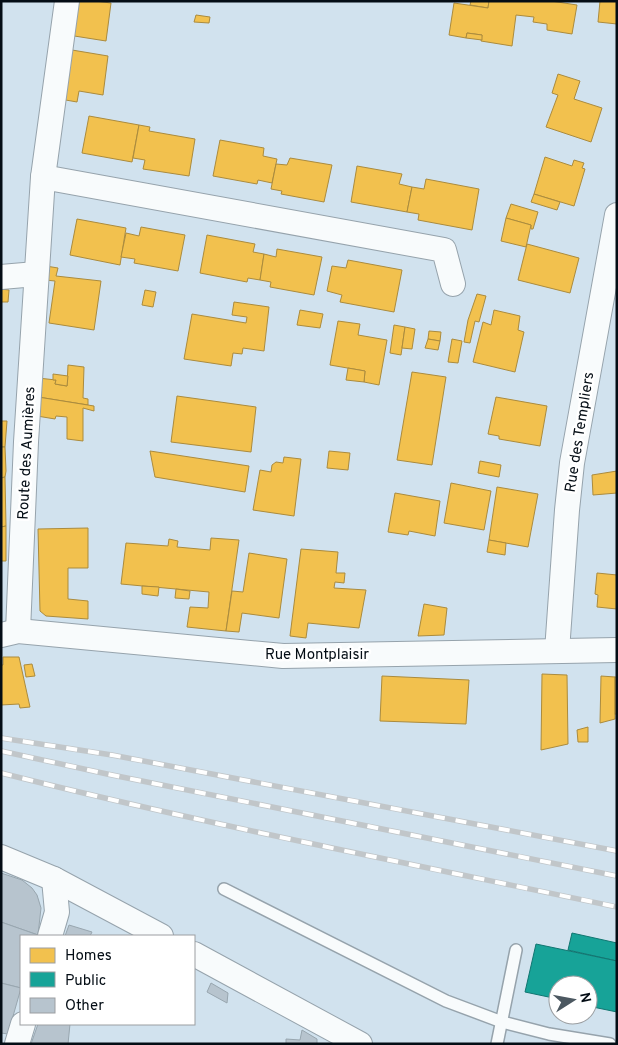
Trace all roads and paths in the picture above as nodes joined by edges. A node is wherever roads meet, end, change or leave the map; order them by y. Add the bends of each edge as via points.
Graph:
1 (67, 1) edge
2 (43, 177) junction
3 (617, 215) edge
4 (36, 274) junction
5 (1, 277) edge
6 (453, 284) dead end
7 (10, 633) edge
8 (557, 650) junction
9 (617, 650) edge
10 (1, 857) edge
11 (54, 879) junction
12 (224, 889) dead end
13 (50, 935) edge
14 (159, 935) edge
15 (516, 950) dead end
16 (195, 955) edge
17 (502, 1022) junction
18 (23, 1025) edge
19 (548, 1039) edge
20 (17, 1044) edge
21 (360, 1044) edge
22 (497, 1044) edge
23 (609, 1044) edge

1 - 2 street, Route des Aumières
2 - 4 street, Route des Aumières
2 - 6 street via 444,250
3 - 8 street, Rue des Templiers via 572,463
4 - 5 street
4 - 7 street, Route des Aumières
7 - 8 street, Rue Montplaisir via 283,656
8 - 9 street, Rue Montplaisir
10 - 11 street
11 - 13 street via 57,912
11 - 14 street
12 - 17 lane via 446,1002
15 - 17 lane
16 - 21 street
17 - 19 lane
17 - 22 lane
18 - 20 street
19 - 23 lane

